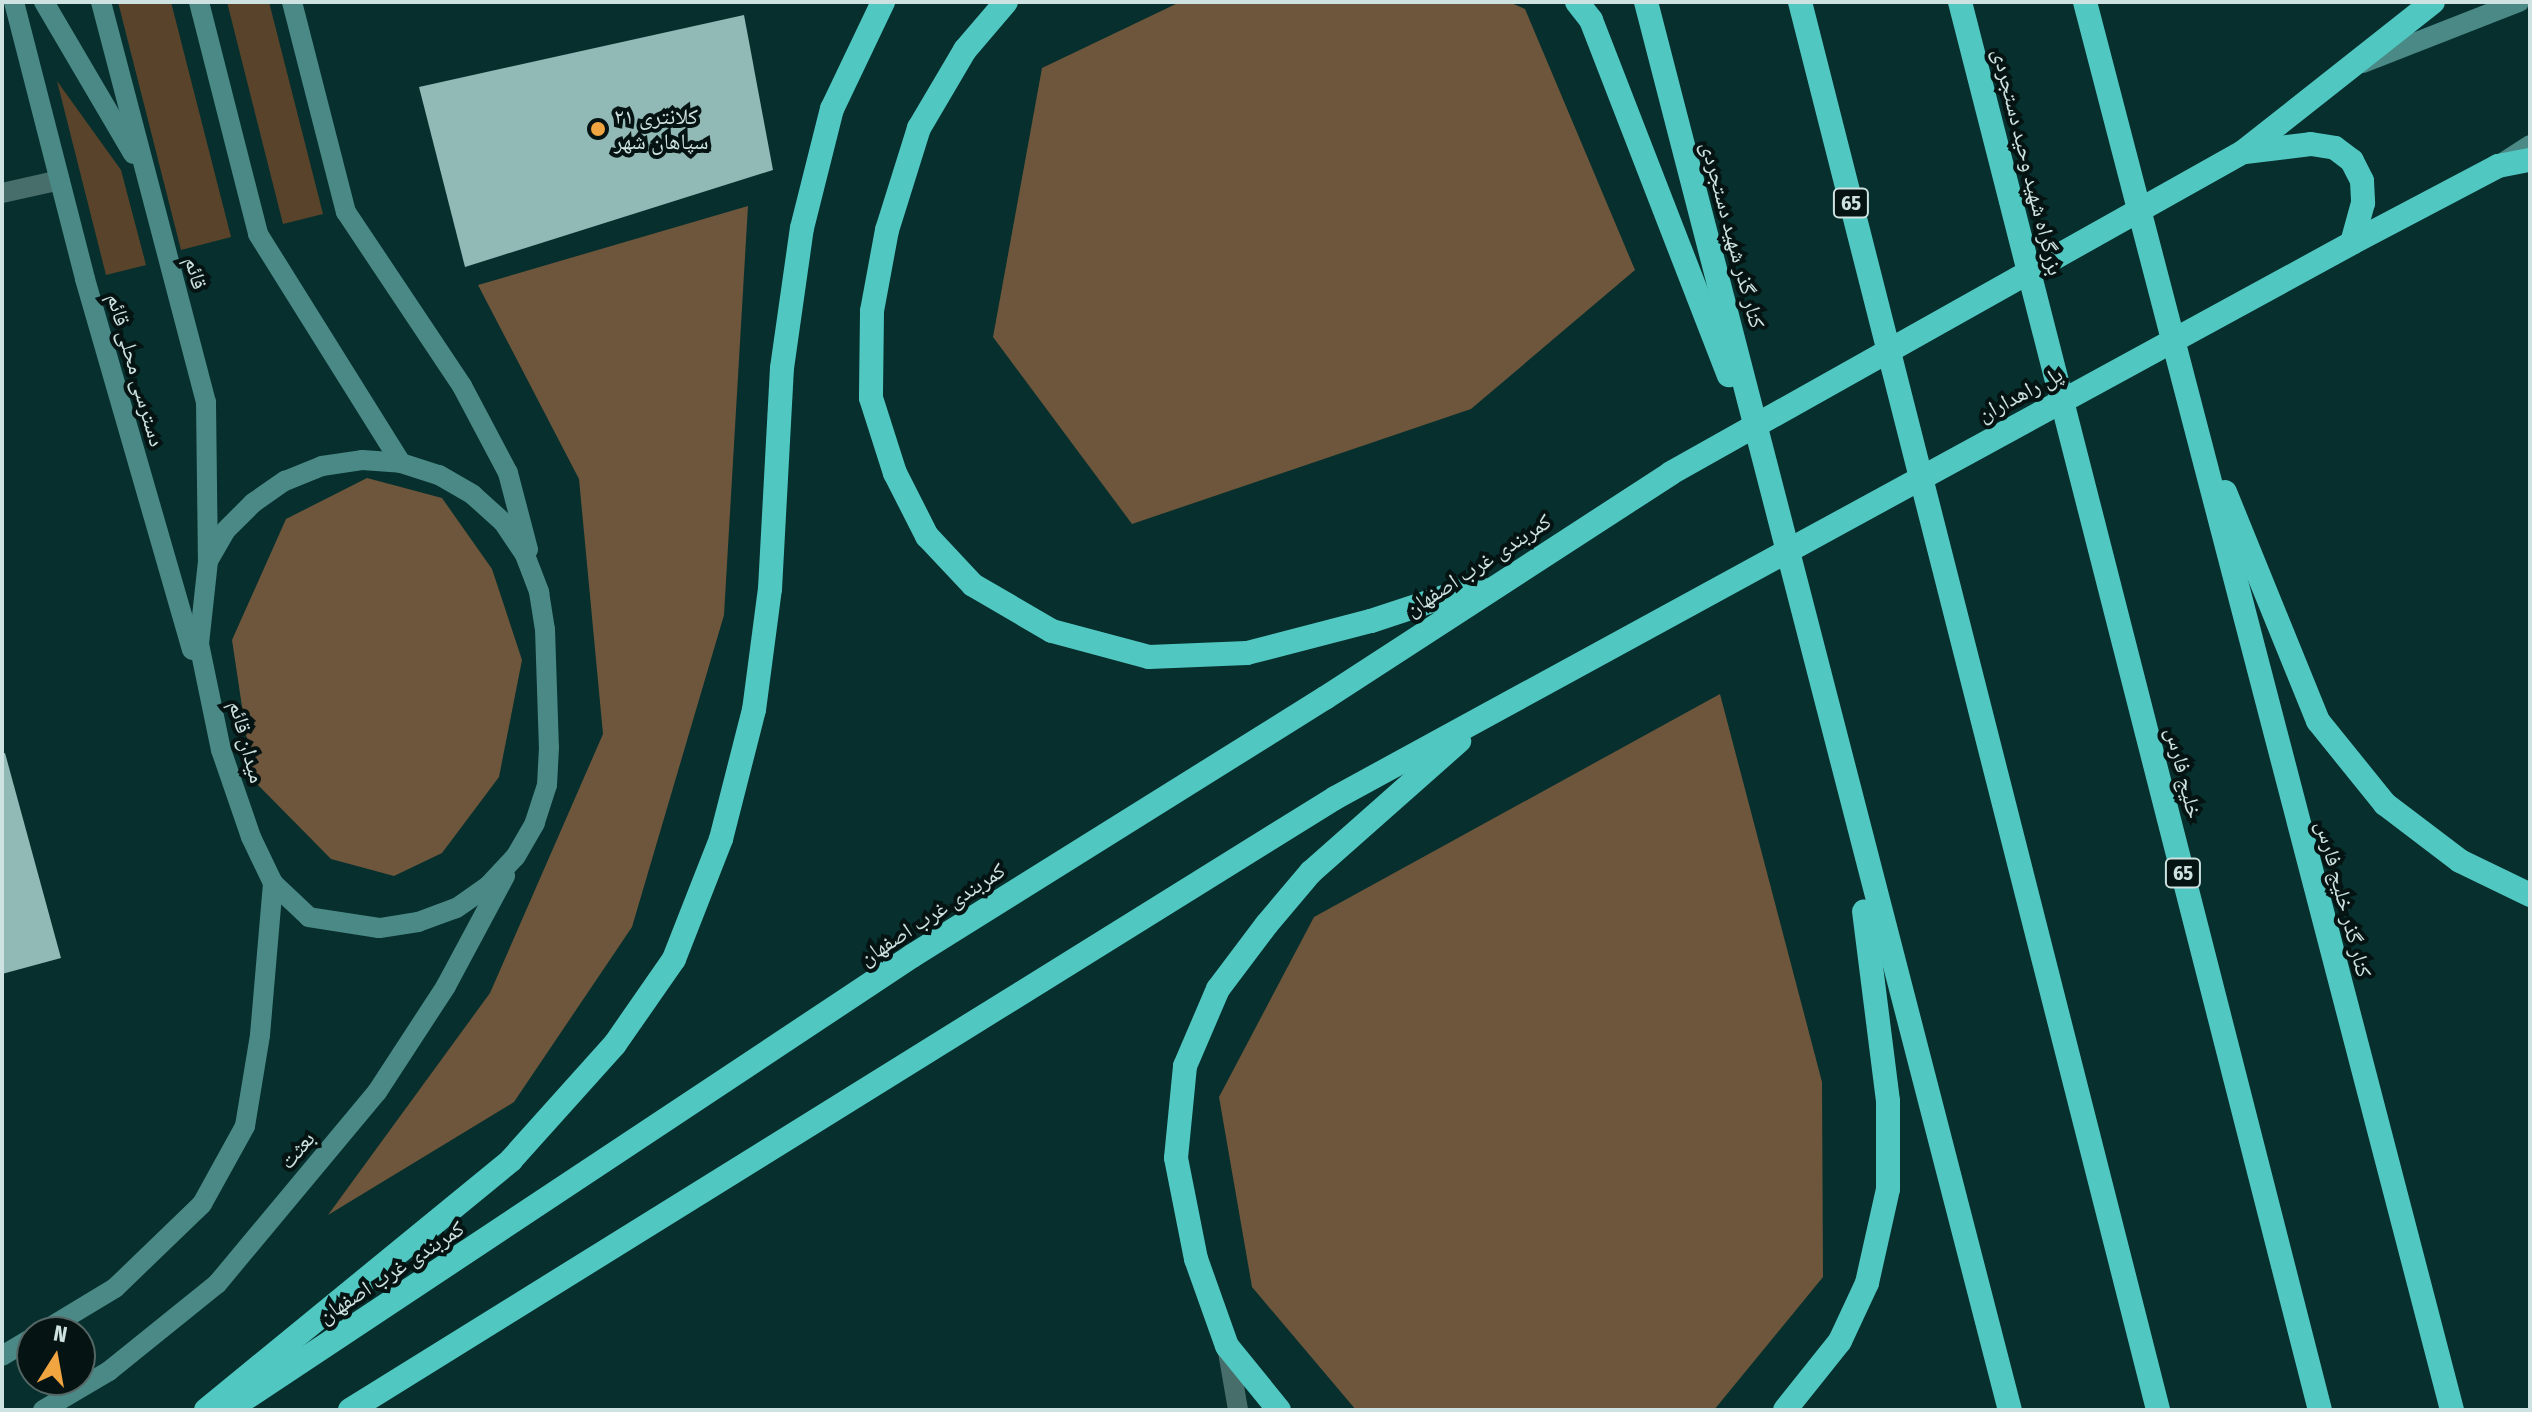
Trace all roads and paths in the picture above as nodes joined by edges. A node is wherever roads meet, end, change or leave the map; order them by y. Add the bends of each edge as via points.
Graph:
1 (14, 2) edge
2 (44, 2) edge
3 (101, 2) edge
4 (199, 2) edge
5 (292, 2) edge
6 (883, 2) edge
7 (1006, 2) edge
8 (1577, 2) edge
9 (1646, 2) edge
10 (1800, 2) edge
11 (1960, 2) edge
12 (2085, 2) edge
13 (2433, 2) edge
14 (2519, 2) edge
15 (2348, 69) junction
16 (2530, 145) edge
17 (2243, 152) junction
18 (2530, 160) edge
19 (2498, 166) junction
20 (145, 175) junction
21 (60, 180) junction
22 (2, 193) edge
23 (2352, 243) junction
24 (2046, 336) joint
25 (2188, 400) junction
26 (401, 463) junction
27 (1771, 481) junction
28 (208, 561) junction
29 (1505, 577) junction
30 (539, 592) junction
31 (1493, 711) junction
32 (221, 750) junction
33 (1852, 811) junction
34 (515, 857) junction
35 (273, 883) junction
36 (2530, 895) edge
37 (69, 1316) edge
38 (1227, 1346) junction
39 (43, 1410) edge
40 (206, 1410) edge
41 (228, 1410) edge
42 (350, 1410) edge
43 (1238, 1410) edge
44 (1279, 1410) edge
45 (1785, 1410) edge
46 (2010, 1410) edge
47 (2158, 1410) edge
48 (2320, 1410) edge
49 (2452, 1410) edge

1 - 21 main road, دسترسی محلی قائم
2 - 20 main road
3 - 20 main road, قائم
4 - 26 main road via 258,234
5 - 30 main road via 346,212 462,386 508,473
6 - 40 highway via 832,109 802,228 782,368 770,589 754,710 721,839 674,959 615,1044 511,1160
7 - 29 highway via 965,50 919,128 887,230 872,311 871,398 895,473 927,536 973,585 1052,631 1149,657 1247,653 1371,621
8 - 27 highway via 1591,20
9 - 27 highway, کنار گذر شهید دستجردی
10 - 47 highway, 65
11 - 24 highway, بزرگراه شهید وحید دستجردی / 65
12 - 25 highway
13 - 15 highway
14 - 15 main road
15 - 17 highway
16 - 19 main road
17 - 23 highway via 2311,144 2335,148 2352,161 2362,181 2363,203
17 - 29 highway, کمربندی غرب اصفهان via 1671,473
18 - 19 highway, پل راهداران
19 - 23 highway, پل راهداران
20 - 28 main road, قائم via 206,402
21 - 22 street
21 - 32 main road, دسترسی محلی قائم
23 - 31 highway, پل راهداران
24 - 48 highway, خلیج فارس / 65
25 - 36 highway via 2318,721 2385,804 2460,861
25 - 49 highway, کنار گذر خلیج فارس
26 - 28 main road, میدان قائم via 362,460 322,466 285,481 225,531
26 - 30 main road, میدان قائم via 439,475 473,495 503,522 525,555
27 - 33 highway
28 - 32 main road, میدان قائم via 199,644
29 - 41 highway, کمربندی غرب اصفهان via 1325,698 912,956
30 - 34 main road, میدان قائم via 546,644 547,785 535,823
31 - 38 highway via 1311,872 1218,989 1185,1066 1176,1158 1196,1259
31 - 42 highway via 1335,798
32 - 35 main road, میدان قائم
33 - 45 highway via 1888,1101 1888,1189 1867,1283 1840,1341
33 - 46 highway
34 - 35 main road, میدان قائم via 488,886 456,908 379,928 309,917
34 - 39 main road, بعثت via 446,986 377,1092 217,1284 109,1371
35 - 37 main road via 245,1126 202,1204 115,1288
38 - 43 street
38 - 44 highway

